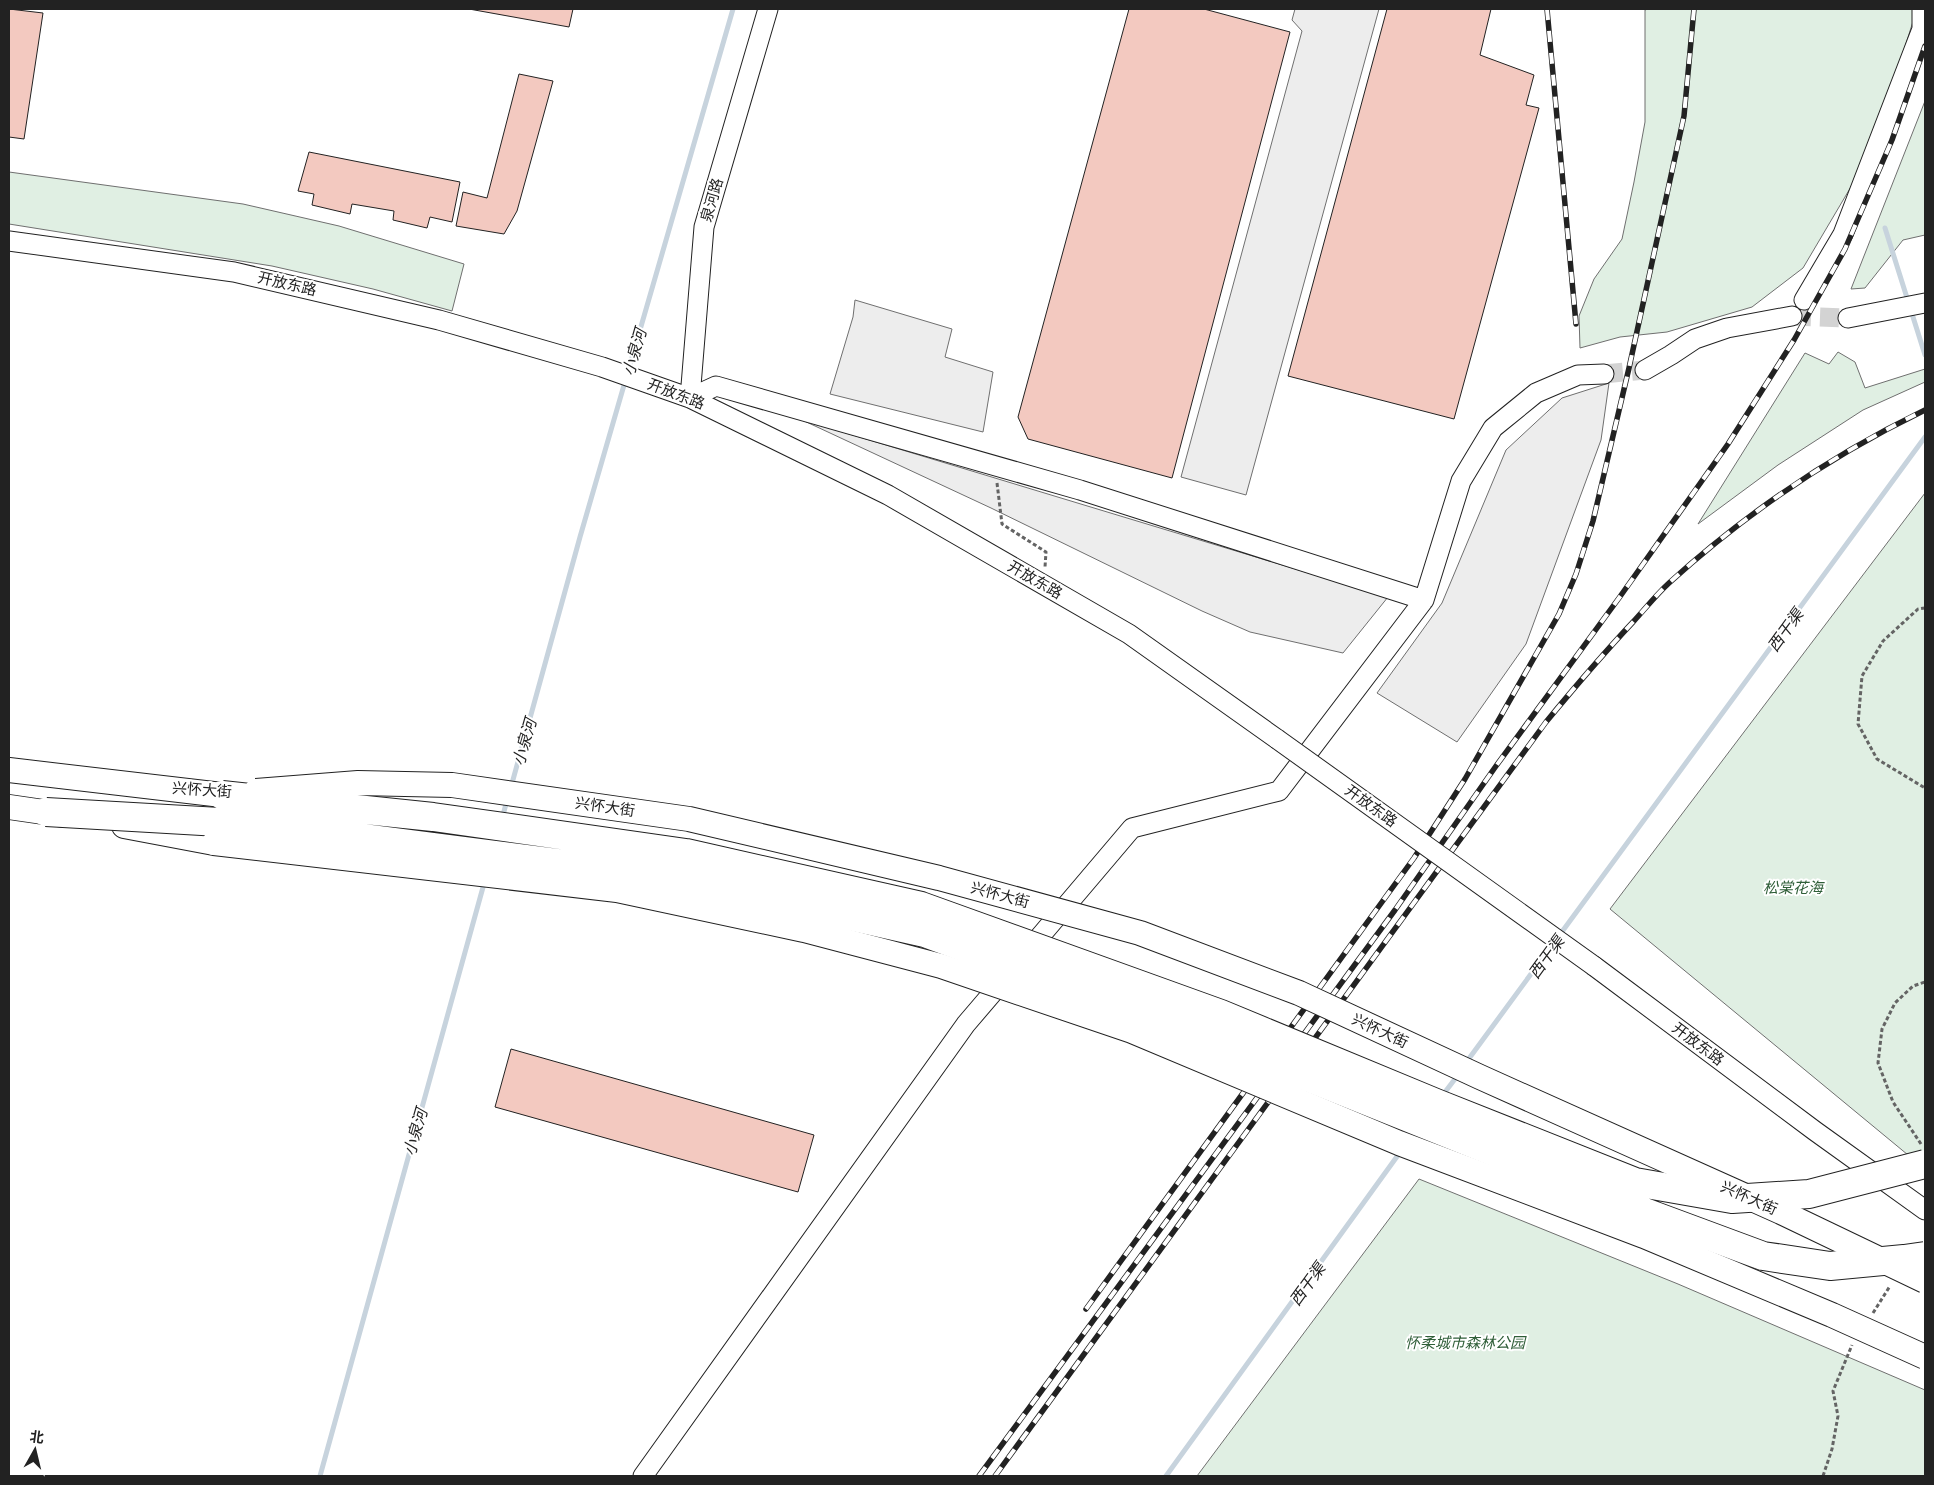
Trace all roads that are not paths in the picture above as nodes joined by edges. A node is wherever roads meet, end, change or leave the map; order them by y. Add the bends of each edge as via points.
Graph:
1 (768, 9) edge
2 (1922, 9) edge
3 (9, 241) edge
4 (1804, 300) dead end
5 (1925, 303) edge
6 (1792, 316) tunnel mouth
7 (1848, 318) tunnel mouth
8 (1645, 370) tunnel mouth
9 (1604, 374) tunnel mouth
10 (690, 398) junction
11 (1424, 600) junction
12 (9, 770) edge
13 (222, 795) junction
14 (9, 807) edge
15 (46, 812) junction
16 (1924, 1156) edge
17 (1925, 1210) edge
18 (1925, 1256) edge
19 (1925, 1281) edge
20 (1925, 1357) edge
21 (643, 1476) edge

1 - 10 street, 泉河路 via 704,227
2 - 4 street via 1922,29 1843,234
3 - 10 street, 开放东路 via 234,272 440,320 602,367
5 - 7 street
6 - 8 street via 1727,328 1695,339
9 - 11 street via 1578,375 1536,393 1493,428 1461,481
10 - 11 street via 716,386 1080,490
10 - 17 street, 开放东路, bridge via 888,495 1129,634 1594,966
11 - 21 street via 1279,791 1132,828 966,1024
12 - 13 main road, 兴怀大街
13 - 16 highway, bridge via 433,818 686,853 921,906 1221,1014 1635,1182 1732,1199 1809,1194
13 - 19 main road, 兴怀大街, bridge via 358,783 452,785 679,818 939,878 1140,933 1299,993 1782,1212
14 - 15 main road
15 - 18 highway, bridge via 254,824 689,880 924,933 1185,1028 1628,1206 1763,1256 1830,1266
15 - 20 main road, bridge via 214,843 617,890 804,930 941,966 1132,1031 1399,1143 1644,1236

